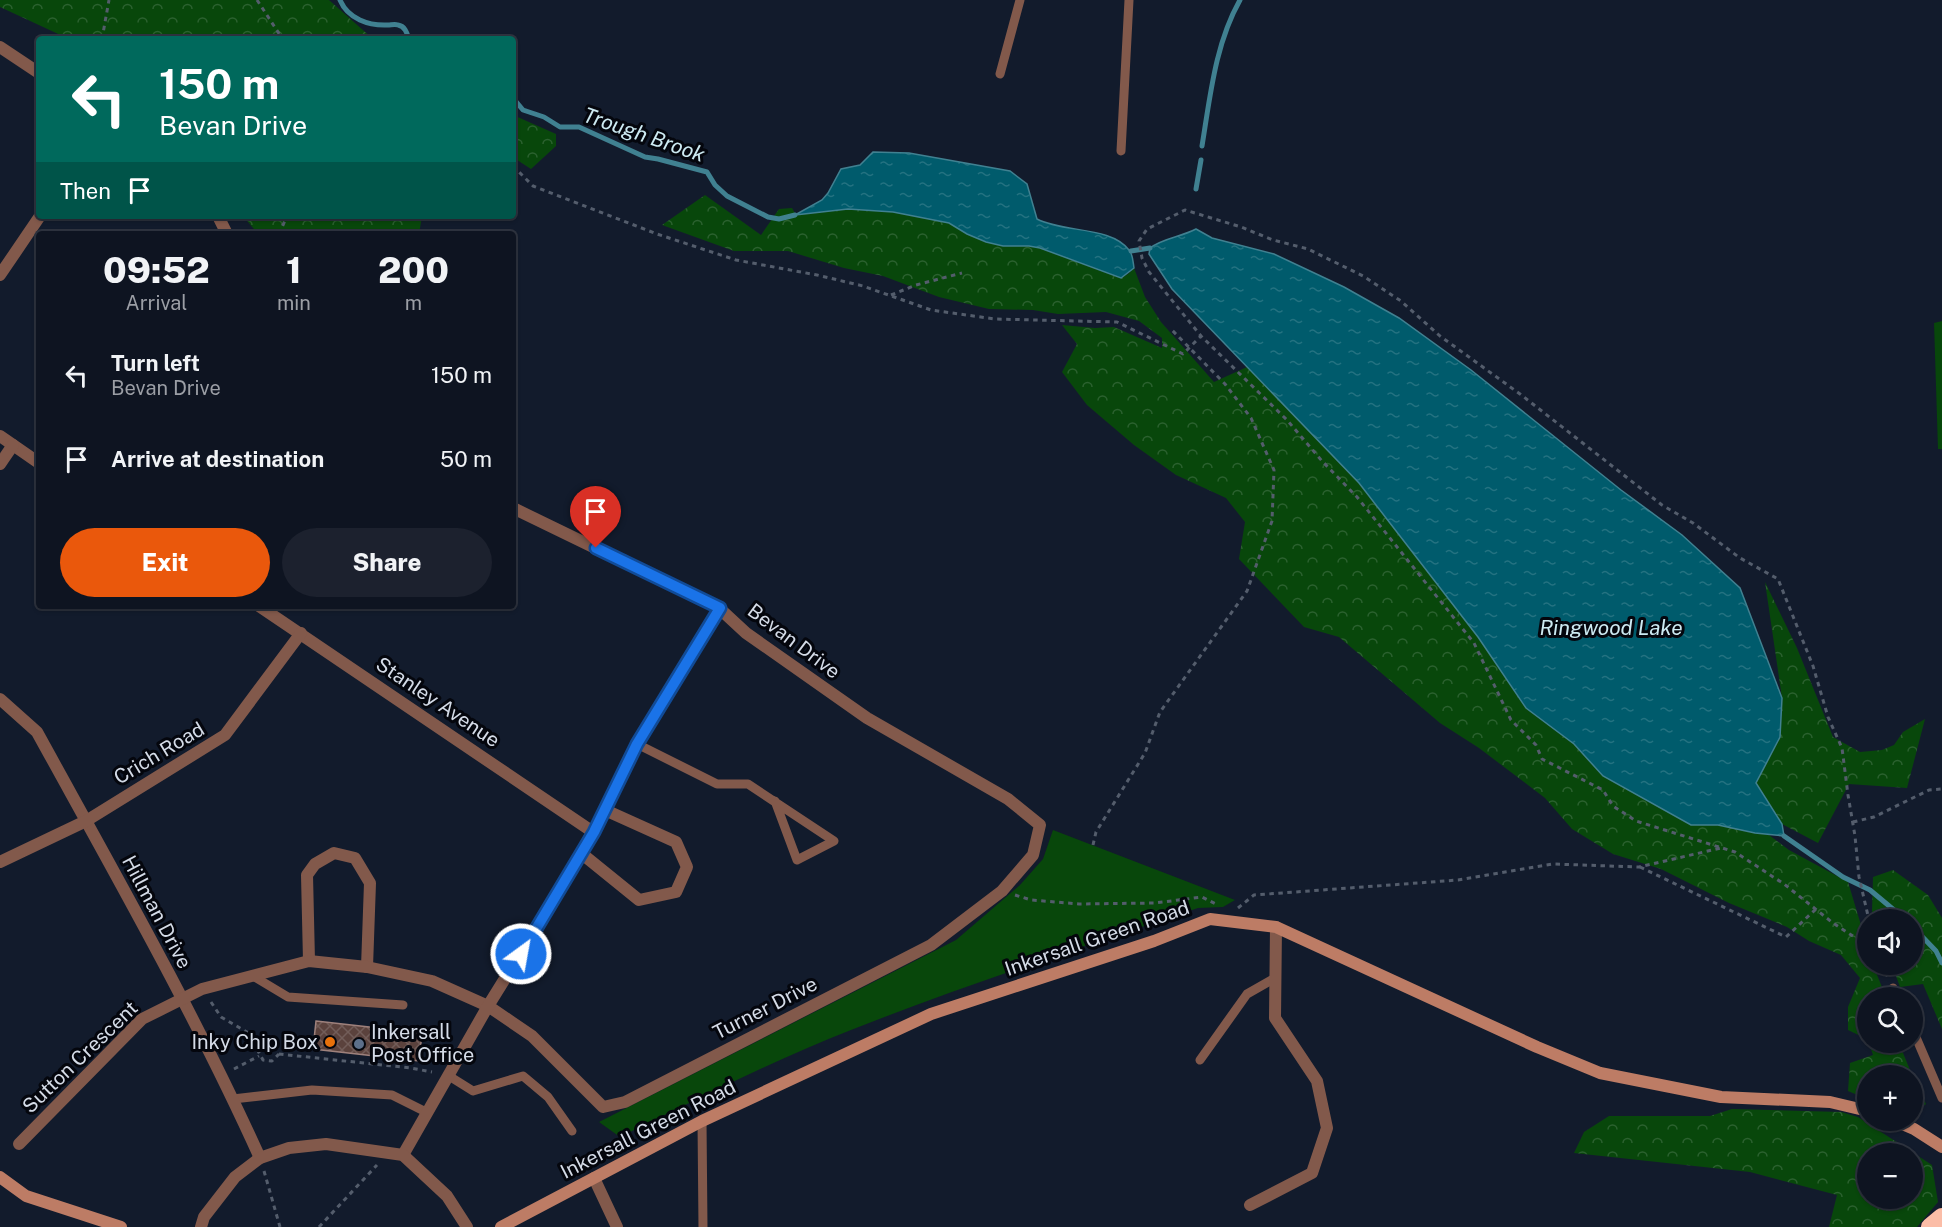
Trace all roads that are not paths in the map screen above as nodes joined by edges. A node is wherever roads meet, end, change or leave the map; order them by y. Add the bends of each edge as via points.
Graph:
1 (1020, 0) edge
2 (1129, 0) edge
3 (0, 47) edge
4 (36, 71) edge
5 (1000, 74) dead end
6 (1121, 151) dead end
7 (38, 219) edge
8 (0, 275) edge
9 (0, 436) edge
10 (13, 445) junction
11 (36, 461) edge
12 (0, 464) edge
13 (516, 509) edge
14 (720, 608) junction
15 (264, 609) edge
16 (301, 633) junction
17 (0, 699) edge
18 (637, 744) junction
19 (775, 801) junction
20 (605, 810) junction
21 (86, 821) junction
22 (1040, 825) joint
23 (594, 832) junction
24 (581, 854) junction
25 (0, 862) edge
26 (1276, 927) junction
27 (309, 961) junction
28 (367, 967) junction
29 (253, 976) junction
30 (1275, 978) junction
31 (181, 998) junction
32 (403, 1005) dead end
33 (488, 1006) junction
34 (1923, 1053) edge
35 (1200, 1060) dead end
36 (449, 1076) road end
37 (1942, 1098) edge
38 (234, 1099) junction
39 (1857, 1108) edge
40 (428, 1113) junction
41 (702, 1121) junction
42 (572, 1131) dead end
43 (1917, 1131) edge
44 (19, 1144) dead end
45 (1942, 1147) edge
46 (403, 1155) junction
47 (260, 1158) junction
48 (0, 1177) edge
49 (594, 1178) junction
50 (1250, 1205) dead end
51 (1942, 1217) edge
52 (121, 1227) edge
53 (201, 1227) edge
54 (467, 1227) edge
55 (501, 1227) edge
56 (617, 1227) edge
57 (702, 1227) edge
58 (1930, 1227) edge

1 - 5 lane
2 - 6 lane
3 - 4 street
7 - 8 street
9 - 10 street
10 - 11 street
10 - 12 street
13 - 14 street, Bevan Drive
14 - 18 street
14 - 22 street, Bevan Drive via 746,633 867,718 1008,799
15 - 16 street, Stanley Avenue
16 - 21 street, Crich Road via 225,735
16 - 23 street, Stanley Avenue
17 - 21 street, Hillman Drive via 37,732
18 - 19 lane via 717,784 748,784
18 - 20 street
19 - 19 lane via 825,834 834,841 797,860
20 - 23 street
20 - 24 street via 676,842 687,867 676,892 639,900
21 - 25 street, Crich Road
21 - 31 street, Hillman Drive
22 - 33 street, Turner Drive via 1033,855 1002,891 931,945 624,1102 603,1107 532,1036
23 - 24 street
24 - 33 street
26 - 30 street
26 - 39 street, Inkersall Green Road via 1600,1073 1721,1097 1830,1102
26 - 41 street, Inkersall Green Road via 1232,918 1210,920 931,1014
27 - 28 street, Sutton Crescent
27 - 28 street via 307,875 315,864 334,853 355,858 370,883
27 - 29 street, Sutton Crescent
28 - 33 street, Sutton Crescent via 432,981
29 - 31 street, Sutton Crescent
29 - 32 lane via 288,997
30 - 35 lane via 1247,994
30 - 50 street via 1275,1018 1317,1081 1327,1128 1311,1173
31 - 38 street, Hillman Drive
31 - 44 street, Sutton Crescent via 142,1019
33 - 40 street
34 - 37 lane
36 - 42 lane via 473,1091 523,1076 548,1097
38 - 40 lane via 312,1090 392,1095
38 - 47 street, Hillman Drive
40 - 46 street
41 - 49 street, Inkersall Green Road
41 - 57 lane
43 - 45 street
46 - 47 street via 326,1144 289,1148
46 - 54 street via 447,1196
47 - 53 street via 235,1177 204,1217
48 - 52 street via 26,1196
49 - 55 street, Inkersall Green Road
49 - 56 street
51 - 58 highway

